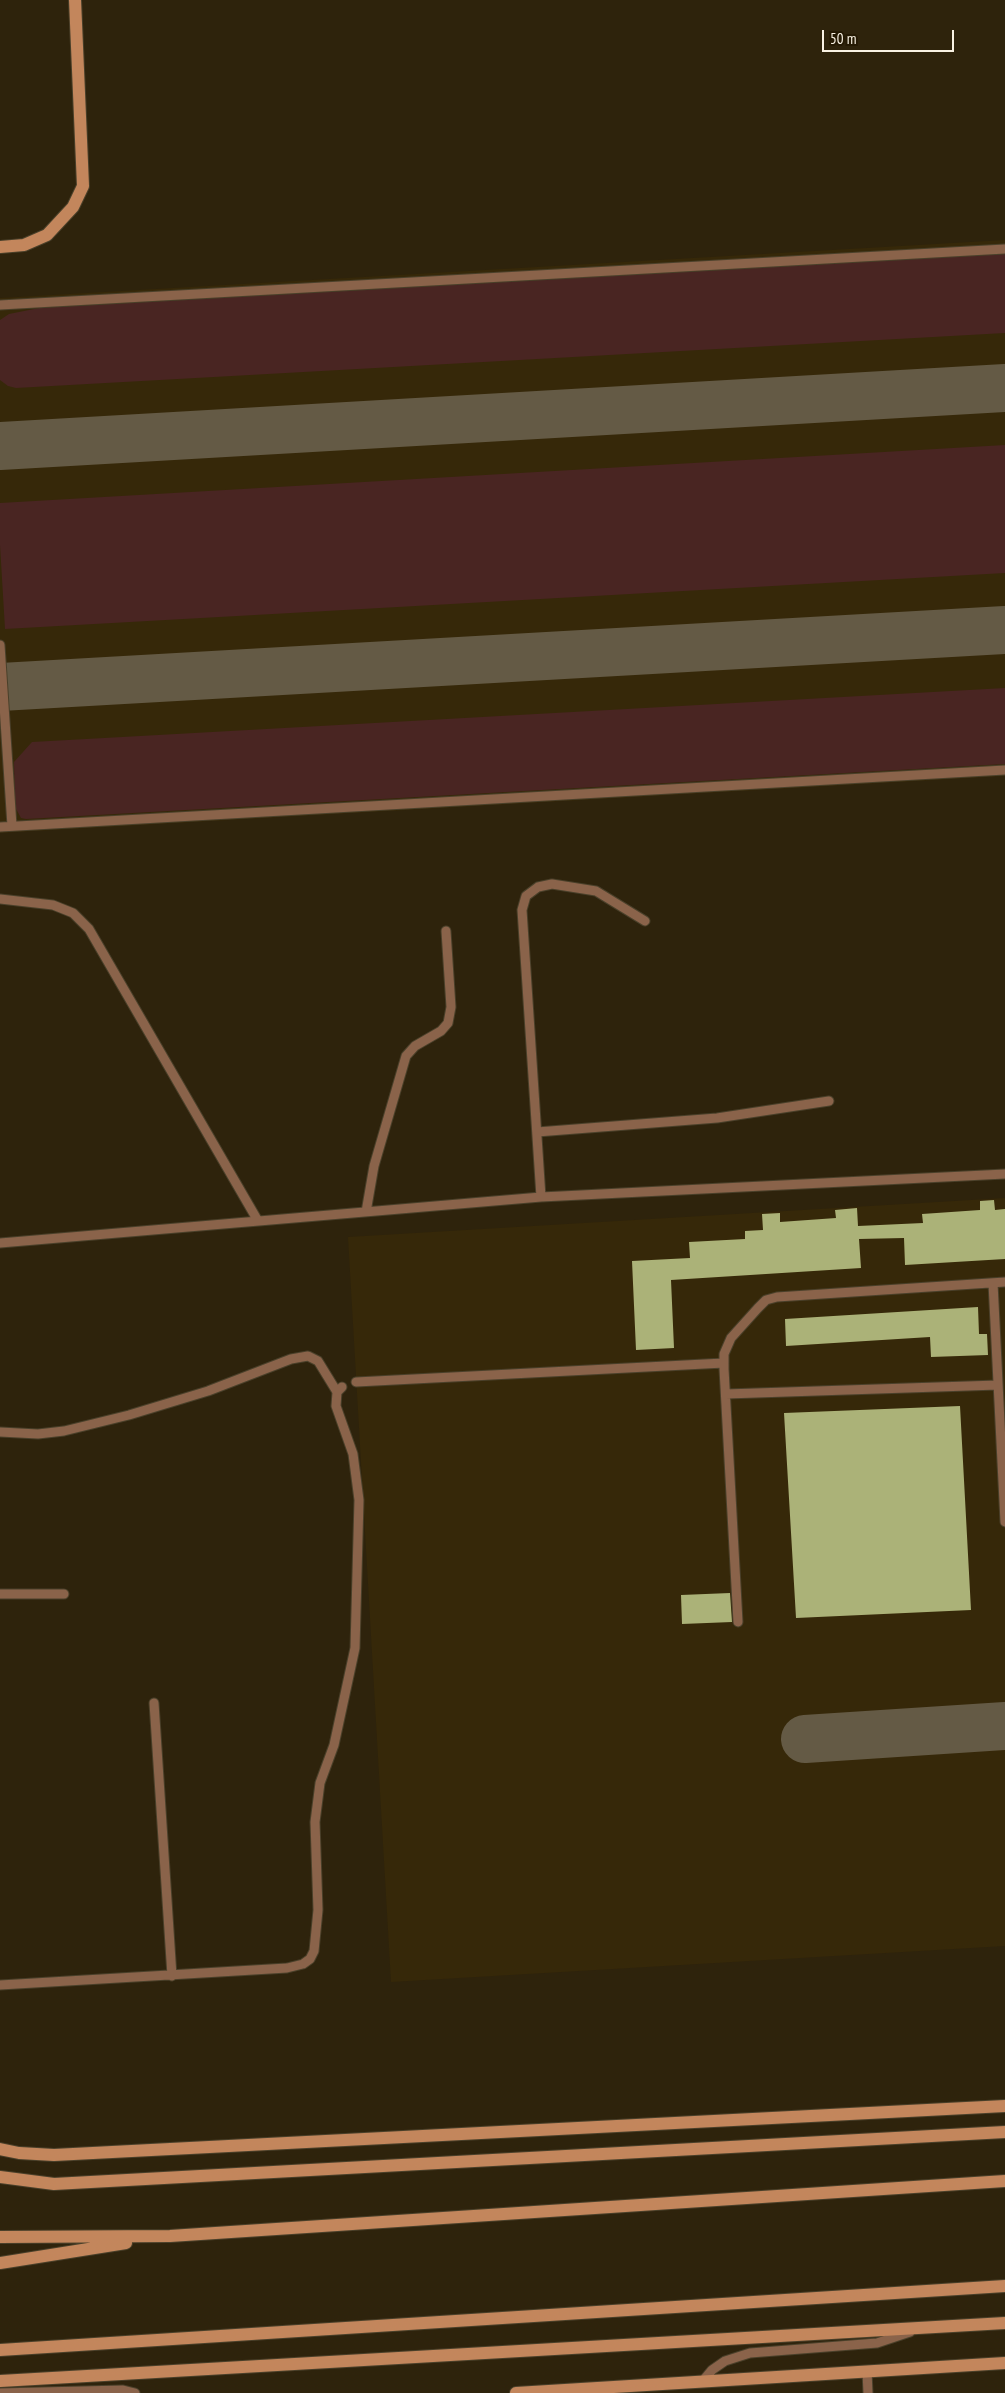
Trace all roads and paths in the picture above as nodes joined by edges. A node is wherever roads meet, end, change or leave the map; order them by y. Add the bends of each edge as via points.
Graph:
1 (75, 0) edge
2 (0, 247) edge
3 (1005, 249) edge
4 (0, 305) edge
5 (0, 645) edge
6 (1005, 770) edge
7 (12, 826) junction
8 (0, 827) edge
9 (0, 899) edge
10 (644, 921) dead end
11 (446, 931) dead end
12 (830, 1101) dead end
13 (537, 1132) junction
14 (1005, 1174) edge
15 (541, 1197) junction
16 (366, 1212) junction
17 (258, 1221) junction
18 (0, 1243) edge
19 (1005, 1282) edge
20 (993, 1283) junction
21 (724, 1363) junction
22 (356, 1382) dead end
23 (998, 1385) junction
24 (726, 1394) junction
25 (0, 1432) edge
26 (1005, 1522) edge
27 (0, 1594) edge
28 (64, 1594) dead end
29 (738, 1622) dead end
30 (154, 1702) dead end
31 (172, 1976) junction
32 (0, 1985) edge
33 (1005, 2106) edge
34 (1005, 2132) edge
35 (0, 2149) edge
36 (0, 2177) edge
37 (1005, 2181) edge
38 (170, 2236) junction
39 (0, 2237) edge
40 (0, 2263) edge
41 (1005, 2286) edge
42 (1005, 2323) edge
43 (917, 2329) junction
44 (0, 2350) edge
45 (1005, 2363) edge
46 (867, 2371) junction
47 (0, 2381) edge
48 (702, 2382) junction
49 (0, 2393) edge
50 (135, 2393) edge
51 (516, 2393) edge
52 (868, 2393) edge

1 - 2 main road via 83,186 73,207 47,235 24,245
3 - 4 lane
5 - 7 lane
6 - 7 lane
7 - 8 lane
9 - 17 lane via 53,905 72,913 89,929
10 - 13 lane via 596,891 552,884 538,887 526,896 522,910
11 - 16 lane via 451,1007 448,1023 406,1056 374,1166
12 - 13 lane via 717,1118
13 - 15 lane
14 - 15 lane
15 - 16 lane
16 - 17 lane
17 - 18 lane
19 - 20 lane
20 - 21 lane via 766,1300 731,1338 726,1346
20 - 23 lane
21 - 22 lane
21 - 24 lane
23 - 24 lane
23 - 26 lane
24 - 29 lane
25 - 31 lane via 38,1434 64,1431 129,1415 308,1356 318,1361 339,1390 336,1406 353,1454 359,1500 355,1648 334,1745 320,1783 315,1822 318,1910 314,1951 304,1964 287,1968
27 - 28 lane
30 - 31 lane
31 - 32 lane
33 - 35 main road via 54,2155
34 - 36 main road via 54,2184
37 - 38 main road
38 - 39 main road
38 - 40 main road
41 - 44 main road
42 - 43 main road
43 - 47 main road
43 - 48 lane via 877,2343 750,2353 725,2361
45 - 46 main road
46 - 48 main road
46 - 52 lane
48 - 51 main road
49 - 50 lane via 123,2390

